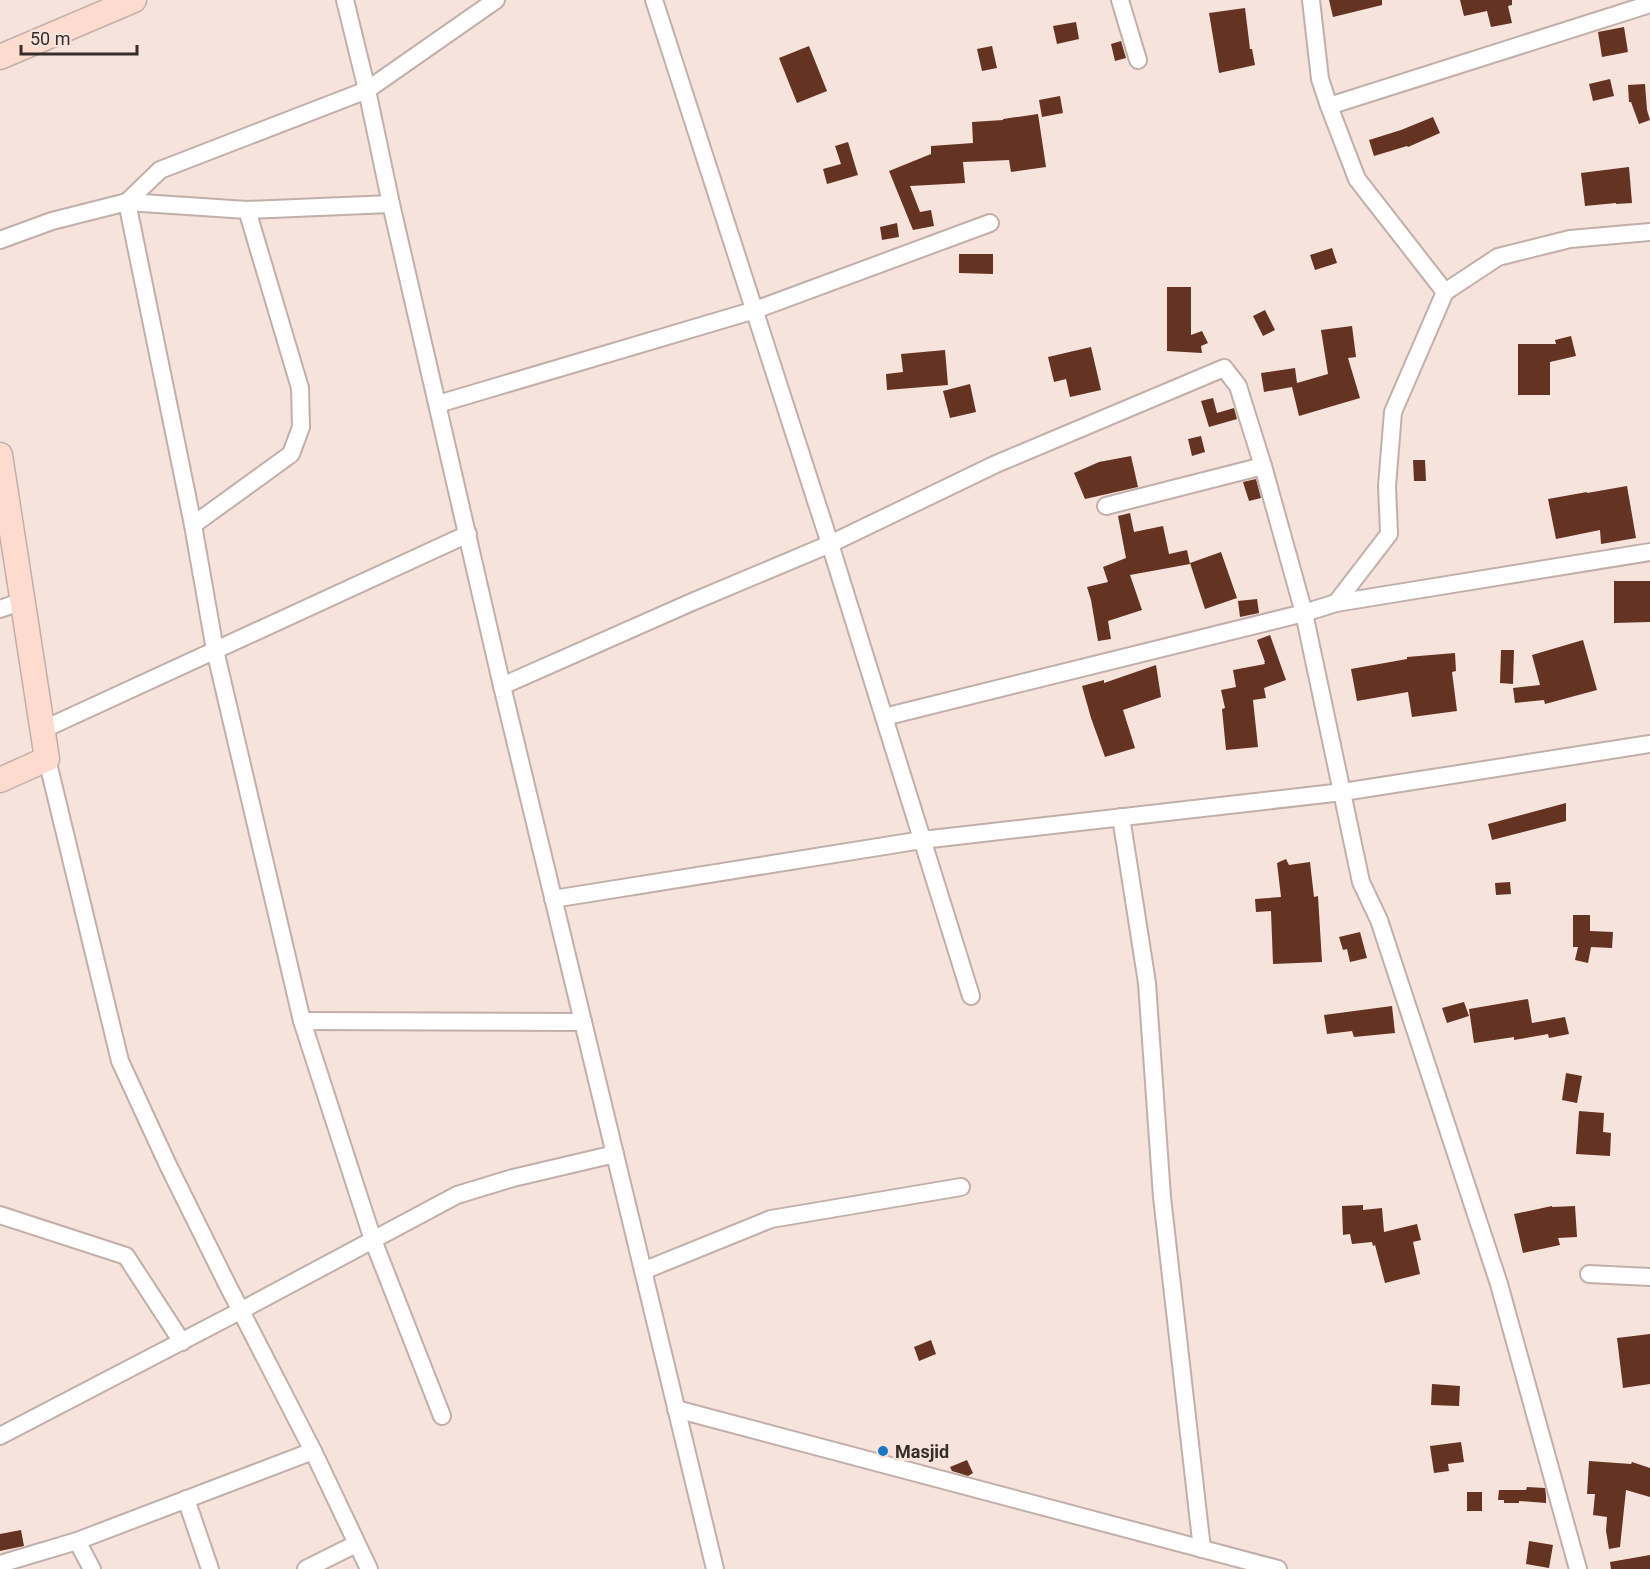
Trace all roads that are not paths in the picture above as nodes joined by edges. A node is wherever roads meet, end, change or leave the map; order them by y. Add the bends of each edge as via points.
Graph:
1 (134, 0) edge
2 (345, 0) edge
3 (496, 0) edge
4 (654, 0) edge
5 (1120, 0) edge
6 (1311, 0) edge
7 (1650, 4) edge
8 (0, 57) edge
9 (1138, 60) dead end
10 (367, 90) junction
11 (1329, 106) junction
12 (128, 202) junction
13 (391, 204) junction
14 (247, 210) junction
15 (990, 223) dead end
16 (1650, 232) edge
17 (0, 240) edge
18 (1445, 292) junction
19 (755, 310) junction
20 (438, 404) junction
21 (0, 455) edge
22 (0, 460) edge
23 (1263, 466) junction
24 (1106, 506) dead end
25 (194, 525) junction
26 (468, 534) junction
27 (830, 544) junction
28 (1650, 552) edge
29 (23, 601) junction
30 (1336, 603) junction
31 (0, 609) edge
32 (1304, 613) junction
33 (215, 650) junction
34 (501, 686) junction
35 (884, 717) junction
36 (42, 730) junction
37 (1650, 744) edge
38 (47, 759) junction
39 (0, 780) edge
40 (1343, 792) junction
41 (1121, 817) junction
42 (922, 840) junction
43 (553, 899) junction
44 (971, 996) dead end
45 (302, 1021) junction
46 (583, 1022) junction
47 (615, 1154) junction
48 (960, 1186) dead end
49 (0, 1215) edge
50 (374, 1240) junction
51 (643, 1271) junction
52 (1588, 1274) dead end
53 (1650, 1277) edge
54 (240, 1311) junction
55 (182, 1341) junction
56 (676, 1409) junction
57 (442, 1416) dead end
58 (0, 1436) edge
59 (313, 1450) junction
60 (186, 1499) junction
61 (77, 1541) junction
62 (356, 1544) junction
63 (1202, 1549) junction
64 (0, 1564) edge
65 (92, 1569) edge
66 (210, 1569) edge
67 (306, 1569) edge
68 (369, 1569) edge
69 (715, 1569) edge
70 (1278, 1569) edge
71 (1578, 1569) edge

1 - 8 street
2 - 10 street
3 - 10 street
4 - 19 street
5 - 9 street
6 - 11 street via 1320,79
7 - 11 street
10 - 12 street via 160,170
10 - 13 street
11 - 18 street via 1357,179
12 - 14 street
12 - 17 street via 52,221
12 - 25 street
13 - 14 street
13 - 20 street
14 - 25 street via 300,388 301,427 291,454
15 - 19 street
16 - 18 street via 1570,239 1498,257
18 - 30 street via 1393,412 1387,486 1389,534
19 - 20 street
19 - 27 street
20 - 26 street
21 - 22 street
22 - 29 street
23 - 24 street
23 - 27 street via 1238,386 1224,368 996,464
23 - 32 street
25 - 33 street
26 - 33 street
26 - 34 street
27 - 34 street
27 - 35 street
28 - 30 street
29 - 31 street
29 - 36 street
30 - 32 street
32 - 35 street
32 - 40 street
33 - 36 street
33 - 45 street
34 - 43 street
35 - 42 street
36 - 38 street
37 - 40 street
38 - 39 street
38 - 54 street via 120,1061
40 - 41 street
40 - 71 street via 1361,882 1379,920 1498,1284
41 - 42 street
41 - 63 street via 1147,983 1162,1197
42 - 43 street
42 - 44 street
43 - 46 street
45 - 46 street
45 - 50 street
46 - 47 street
47 - 50 street via 457,1195
47 - 51 street
48 - 51 street via 771,1219
49 - 55 street via 126,1256
50 - 54 street
50 - 57 street
51 - 56 street
52 - 53 street
54 - 55 street
54 - 59 street
55 - 58 street
56 - 63 street
56 - 69 street
59 - 60 street
59 - 62 street
60 - 61 street
60 - 66 street
61 - 64 street
61 - 65 street
62 - 67 street
62 - 68 street
63 - 70 street

